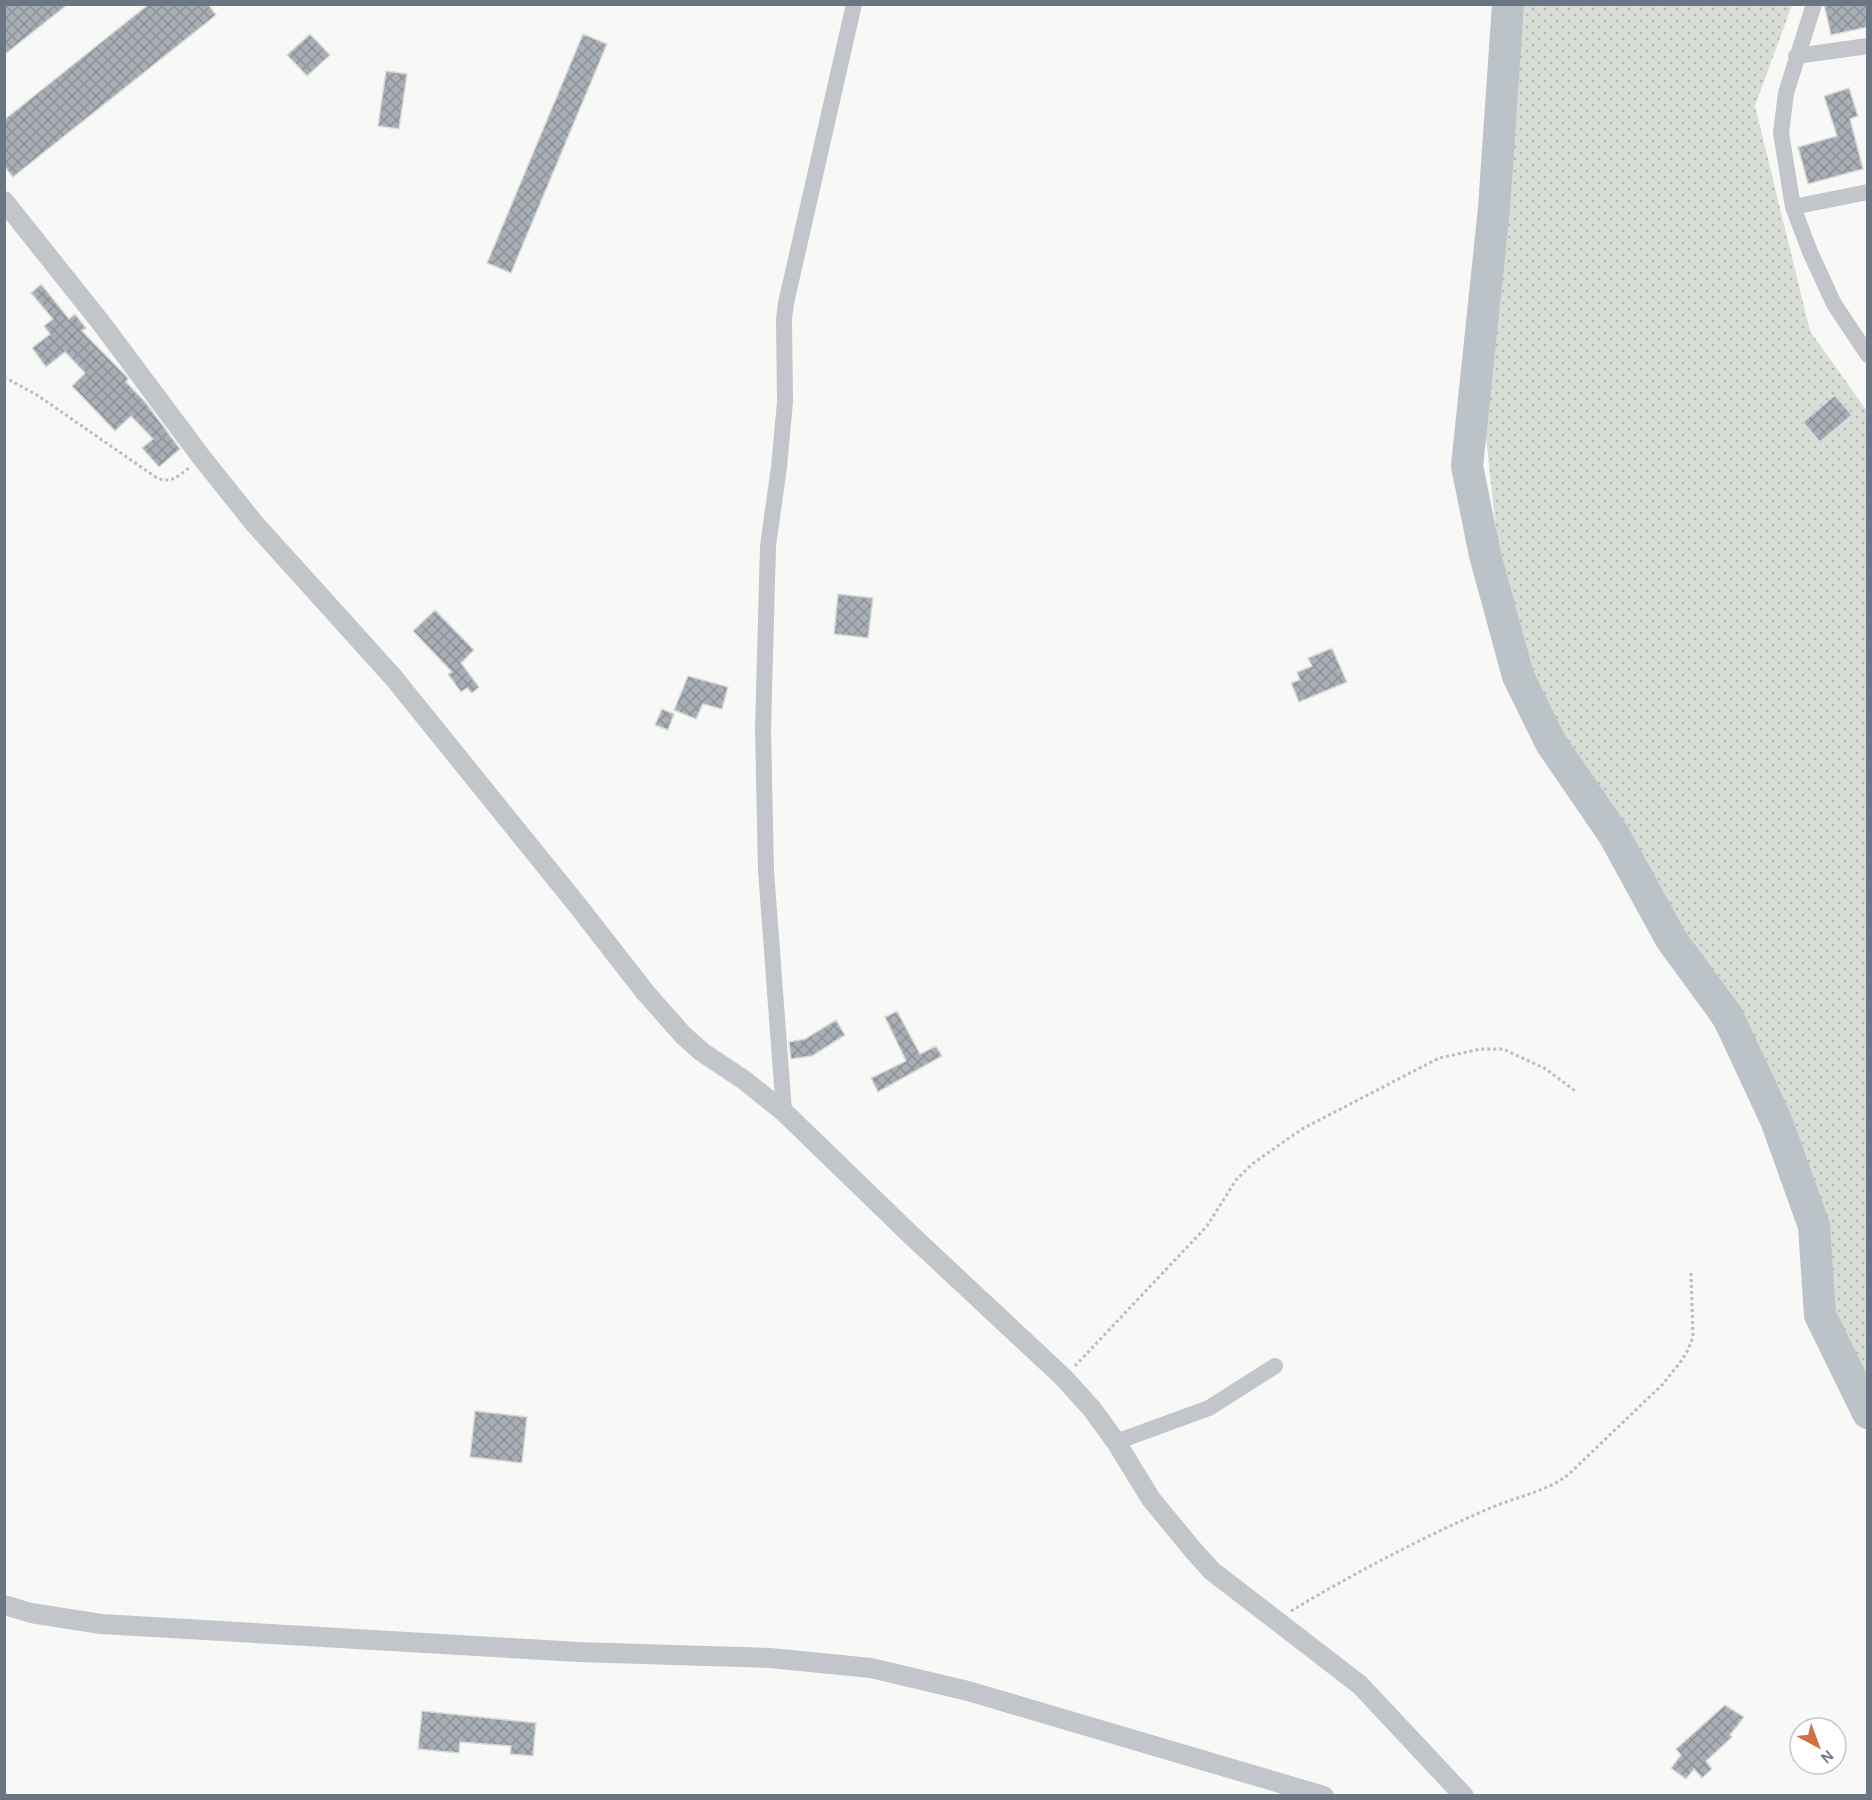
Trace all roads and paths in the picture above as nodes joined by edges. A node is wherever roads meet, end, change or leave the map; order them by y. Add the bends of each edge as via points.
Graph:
1 (854, 4) edge
2 (1814, 4) edge
3 (1868, 46) edge
4 (1796, 56) junction
5 (1868, 192) edge
6 (4, 201) edge
7 (1793, 207) junction
8 (1861, 335) edge
9 (1868, 356) edge
10 (4, 377) edge
11 (202, 458) junction
12 (1575, 1091) dead end
13 (784, 1112) junction
14 (1691, 1274) dead end
15 (1275, 1366) dead end
16 (1064, 1378) junction
17 (1116, 1442) junction
18 (4, 1605) edge
19 (1276, 1619) junction
20 (1324, 1796) edge
21 (1464, 1796) edge

1 - 13 street via 786,303 785,402 768,546 763,729 766,871
2 - 4 street
3 - 4 street
4 - 7 street via 1781,133
5 - 7 street
6 - 11 street
7 - 8 street via 1834,304
8 - 9 street
10 - 11 path via 37,395 163,481 175,479
11 - 13 street via 254,523 393,677 683,1035
12 - 16 path via 1546,1069 1503,1049 1481,1048 1439,1059 1302,1128 1236,1180 1207,1226
13 - 16 street
14 - 19 path via 1693,1337 1688,1350 1663,1384 1569,1474 1545,1489 1505,1502 1401,1551
15 - 17 street via 1209,1408
16 - 17 street
17 - 19 street via 1151,1499 1193,1550 1212,1571
18 - 20 street via 101,1624 578,1652 770,1658 871,1668 968,1691
19 - 21 street via 1359,1685

